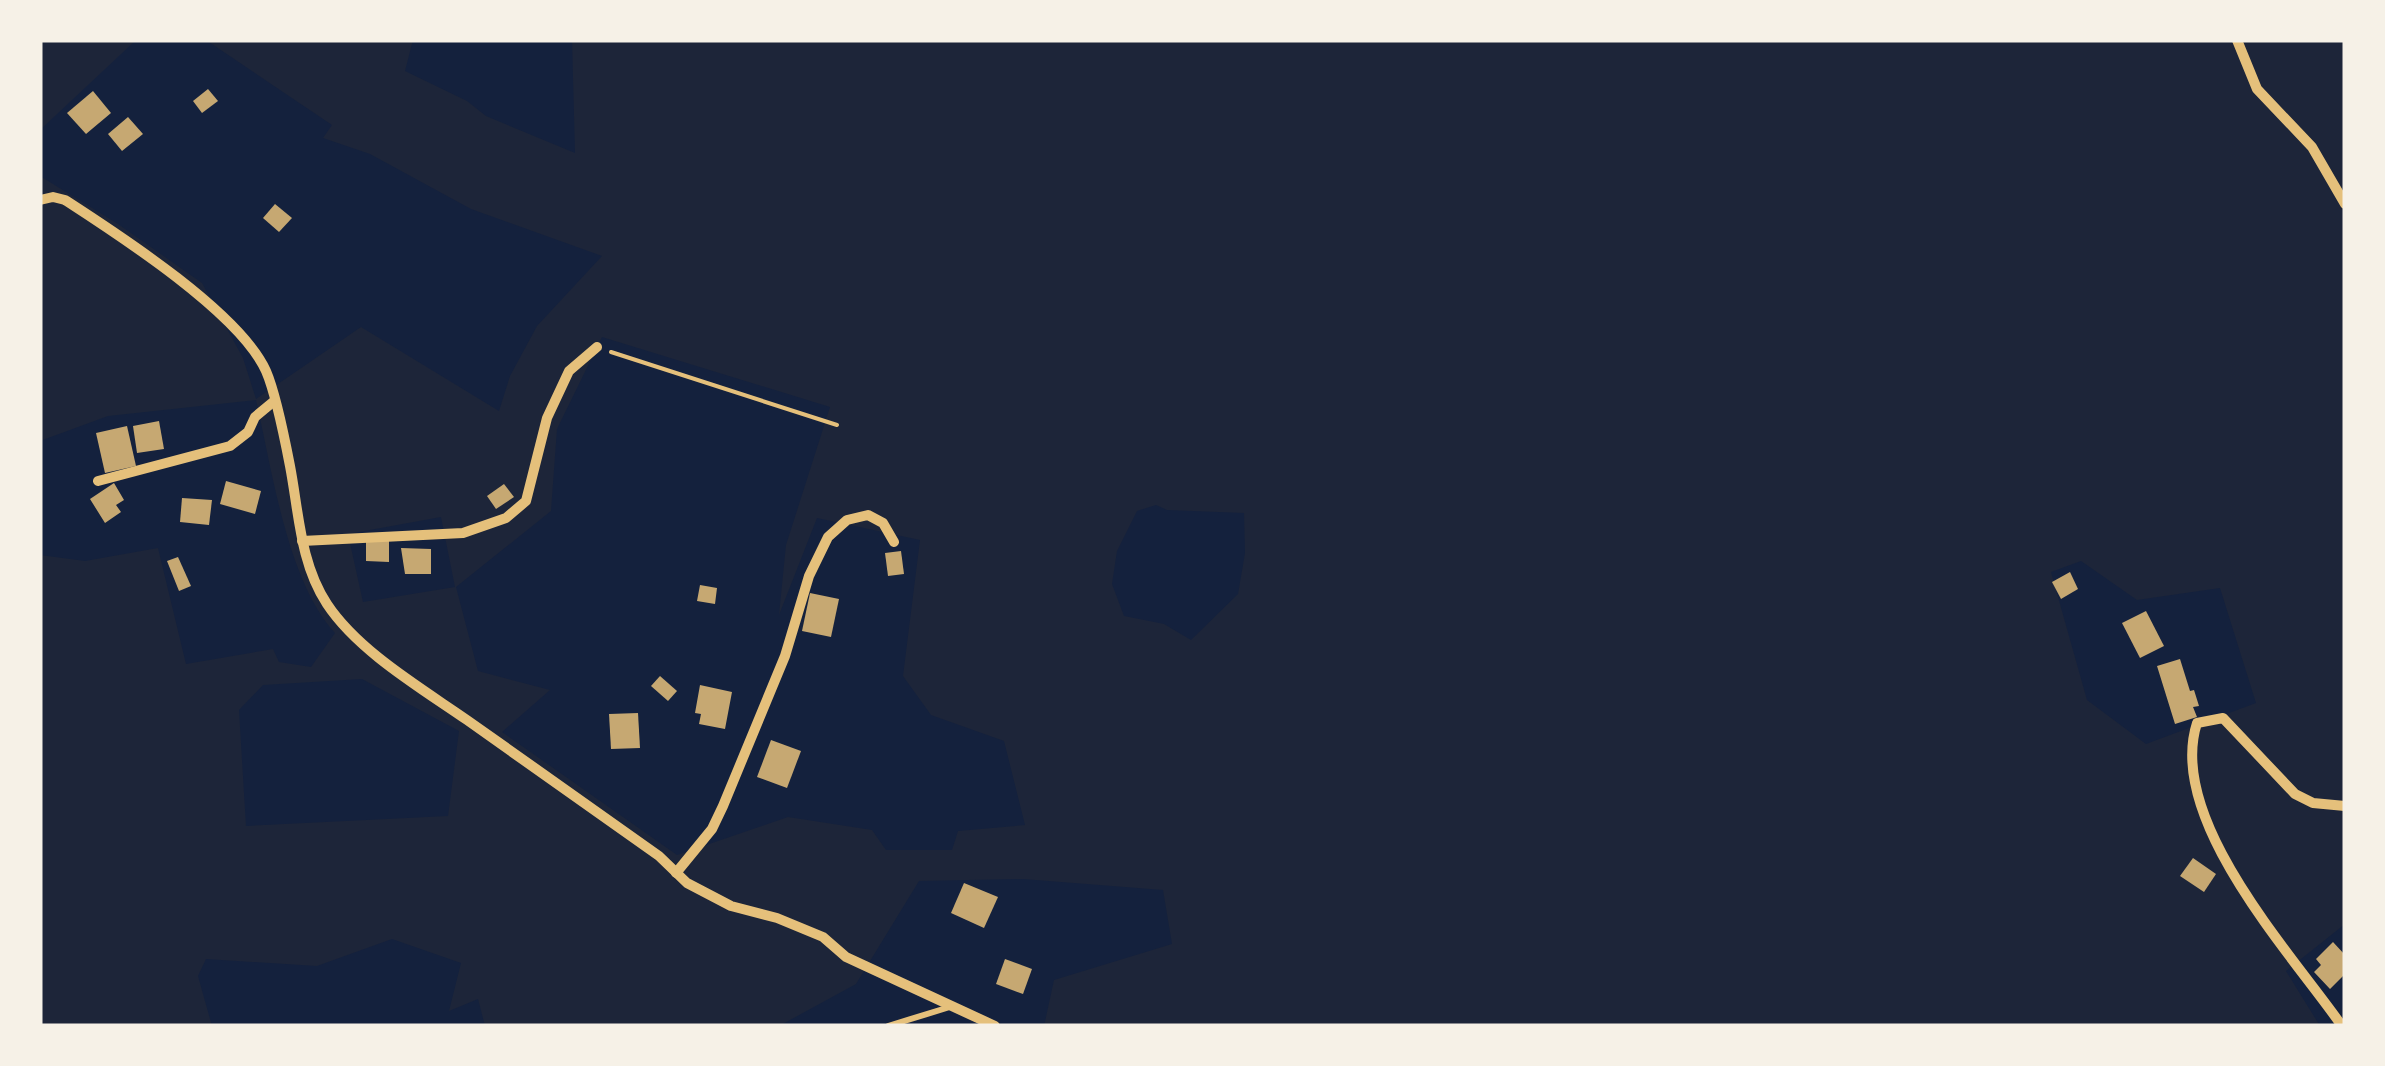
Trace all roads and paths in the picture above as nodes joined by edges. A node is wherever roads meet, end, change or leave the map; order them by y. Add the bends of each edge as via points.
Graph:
1 (2237, 40) edge
2 (40, 200) edge
3 (2345, 204) edge
4 (597, 347) joint
5 (274, 402) junction
6 (837, 425) dead end
7 (98, 481) dead end
8 (302, 541) junction
9 (894, 542) dead end
10 (2345, 806) edge
11 (676, 873) junction
12 (954, 1005) junction
13 (888, 1026) edge
14 (995, 1026) edge
15 (2342, 1026) edge

1 - 3 street via 2257,89 2312,147
2 - 5 street via 65,200 204,301 244,338 266,371
4 - 6 path
4 - 8 street via 568,371 547,418 526,501 506,518 463,532
5 - 7 street via 230,446
5 - 8 street
8 - 11 street via 318,589 351,631 403,676
9 - 11 street via 883,523 868,515 847,520 828,537 723,806
10 - 15 street via 2313,804 2296,794 2223,718 2196,723 2191,759 2222,856
11 - 12 street via 731,906 823,937 846,957
12 - 13 lane
12 - 14 street

